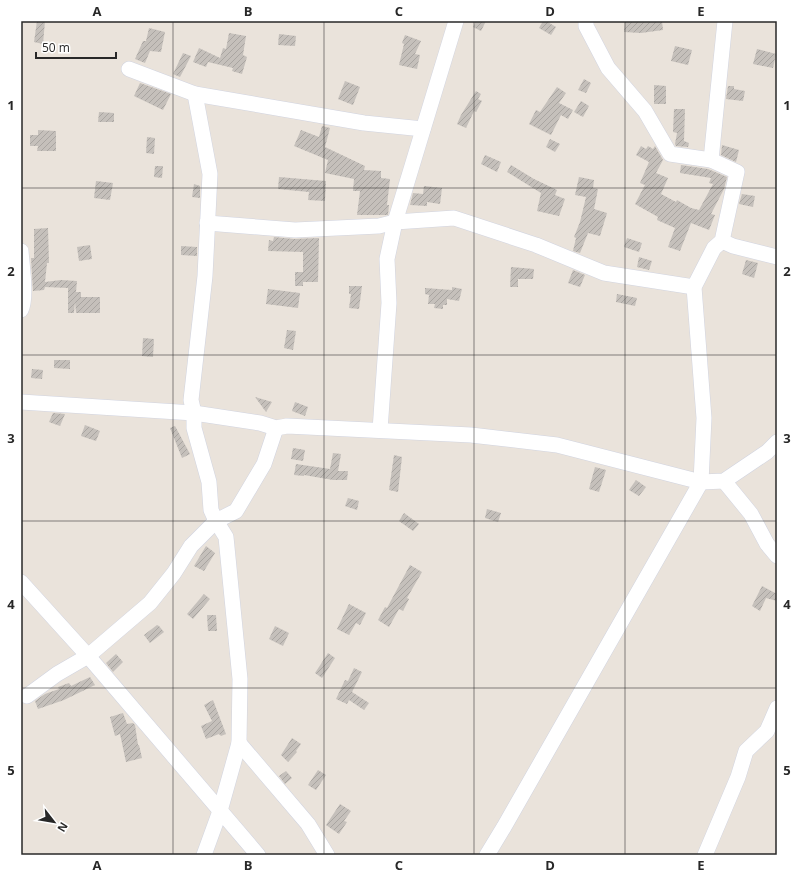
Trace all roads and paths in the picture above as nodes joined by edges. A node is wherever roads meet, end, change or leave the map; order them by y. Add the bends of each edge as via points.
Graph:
1 (456, 21) edge
2 (586, 21) edge
3 (725, 21) edge
4 (129, 69) dead end
5 (194, 94) junction
6 (423, 128) junction
7 (711, 160) junction
8 (395, 222) junction
9 (207, 223) junction
10 (722, 241) junction
11 (21, 251) edge
12 (777, 257) edge
13 (694, 287) junction
14 (21, 310) edge
15 (21, 402) edge
16 (194, 413) junction
17 (276, 428) junction
18 (380, 430) junction
19 (777, 442) edge
20 (724, 481) junction
21 (701, 482) junction
22 (216, 521) junction
23 (777, 556) edge
24 (21, 582) edge
25 (88, 656) junction
26 (27, 696) dead end
27 (777, 708) edge
28 (239, 743) junction
29 (220, 811) junction
30 (204, 855) edge
31 (258, 855) edge
32 (327, 855) edge
33 (487, 855) edge
34 (705, 855) edge

1 - 6 street
2 - 7 street via 586,26 608,68 645,111 670,154
3 - 7 street
4 - 5 street
5 - 6 street via 364,123
5 - 9 street via 210,174
6 - 8 street
7 - 10 street via 737,172
8 - 9 street via 379,226 295,230
8 - 13 street via 454,218 536,245 604,273
8 - 18 street via 388,259 389,303
9 - 16 street via 205,276 191,400
10 - 12 street
10 - 13 street via 714,248
11 - 14 street via 24,282
13 - 21 street via 704,418
15 - 16 street
16 - 17 street via 260,423
16 - 22 street via 194,428 210,482 211,510
17 - 18 street via 287,426
17 - 22 street via 264,464 236,511
18 - 21 street via 471,435 557,446
19 - 20 street via 767,452
20 - 21 street
20 - 23 street via 751,514 767,544
21 - 33 street
22 - 25 street via 191,546 150,603
22 - 28 street via 226,537 240,679
24 - 25 street
25 - 26 street
25 - 29 street
27 - 34 street via 767,731 746,751 738,777
28 - 29 street
28 - 32 street via 308,824
29 - 30 street
29 - 31 street

